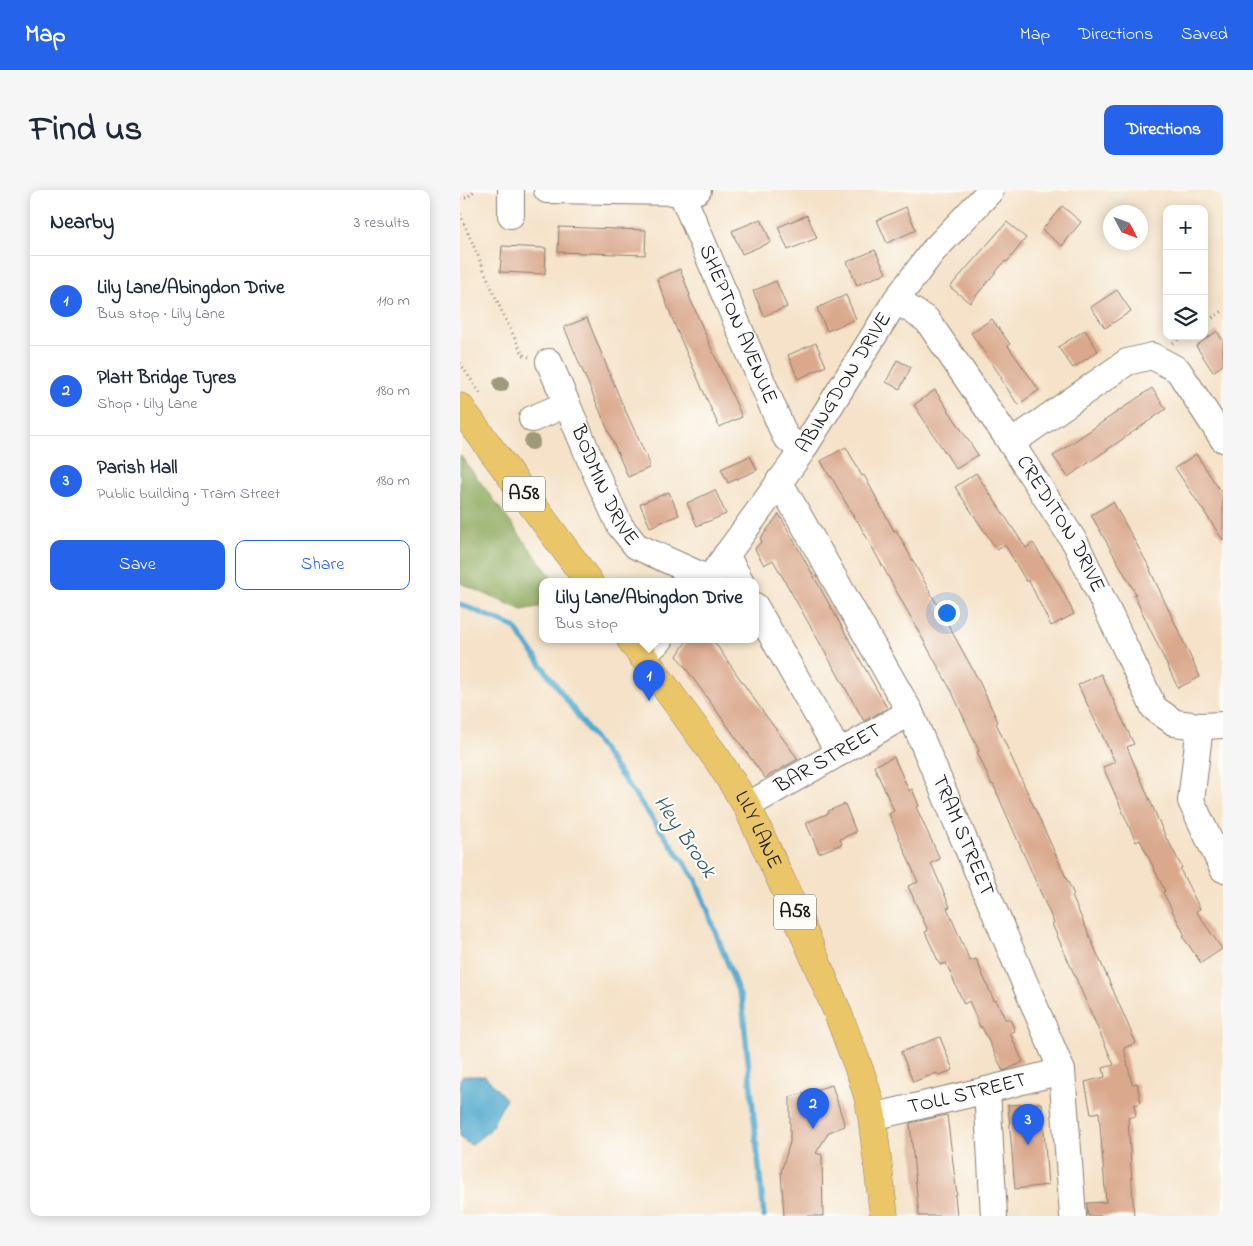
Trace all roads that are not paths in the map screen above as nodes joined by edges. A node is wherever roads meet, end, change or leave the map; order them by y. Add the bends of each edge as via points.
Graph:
1 (547, 190) edge
2 (990, 190) edge
3 (690, 191) edge
4 (896, 300) junction
5 (548, 362) road end
6 (566, 404) junction
7 (460, 407) edge
8 (532, 419) dead end
9 (1223, 439) edge
10 (1011, 443) junction
11 (802, 451) junction
12 (779, 481) junction
13 (726, 555) junction
14 (586, 578) edge
15 (702, 578) edge
16 (710, 578) edge
17 (739, 578) edge
18 (759, 613) edge
19 (645, 645) edge
20 (910, 712) junction
21 (1212, 726) edge
22 (839, 753) junction
23 (747, 806) junction
24 (1223, 869) edge
25 (1062, 1071) junction
26 (987, 1090) junction
27 (872, 1117) junction
28 (884, 1216) edge
29 (994, 1216) edge
30 (1073, 1216) edge

1 - 3 street
2 - 4 street, ABINGDON DRIVE via 933,251
3 - 11 street, SHEPTON AVENUE via 785,436
4 - 10 street, CREDITON DRIVE via 927,320
4 - 11 street, ABINGDON DRIVE
5 - 6 street, BODMIN DRIVE
6 - 8 street, BODMIN DRIVE
6 - 15 street, BODMIN DRIVE via 620,526 636,546
7 - 14 main road, A58
9 - 10 street via 1178,370 1152,356 1127,362
10 - 21 street, CREDITON DRIVE via 1076,544 1154,708 1175,723
11 - 12 street, ABINGDON DRIVE
12 - 13 street, ABINGDON DRIVE
12 - 20 street, TRAM STREET
13 - 16 street, ABINGDON DRIVE
13 - 17 street
18 - 22 street
19 - 23 main road, LILY LANE / A58
20 - 22 street, BAR STREET
20 - 25 street, TRAM STREET
21 - 24 street via 1191,801
22 - 23 street, BAR STREET
23 - 27 main road, LILY LANE / A58 via 837,1011 862,1076
25 - 26 street, TOLL STREET
25 - 30 street, TRAM STREET
26 - 27 street, TOLL STREET
26 - 29 street
27 - 28 main road, LILY LANE / A58

